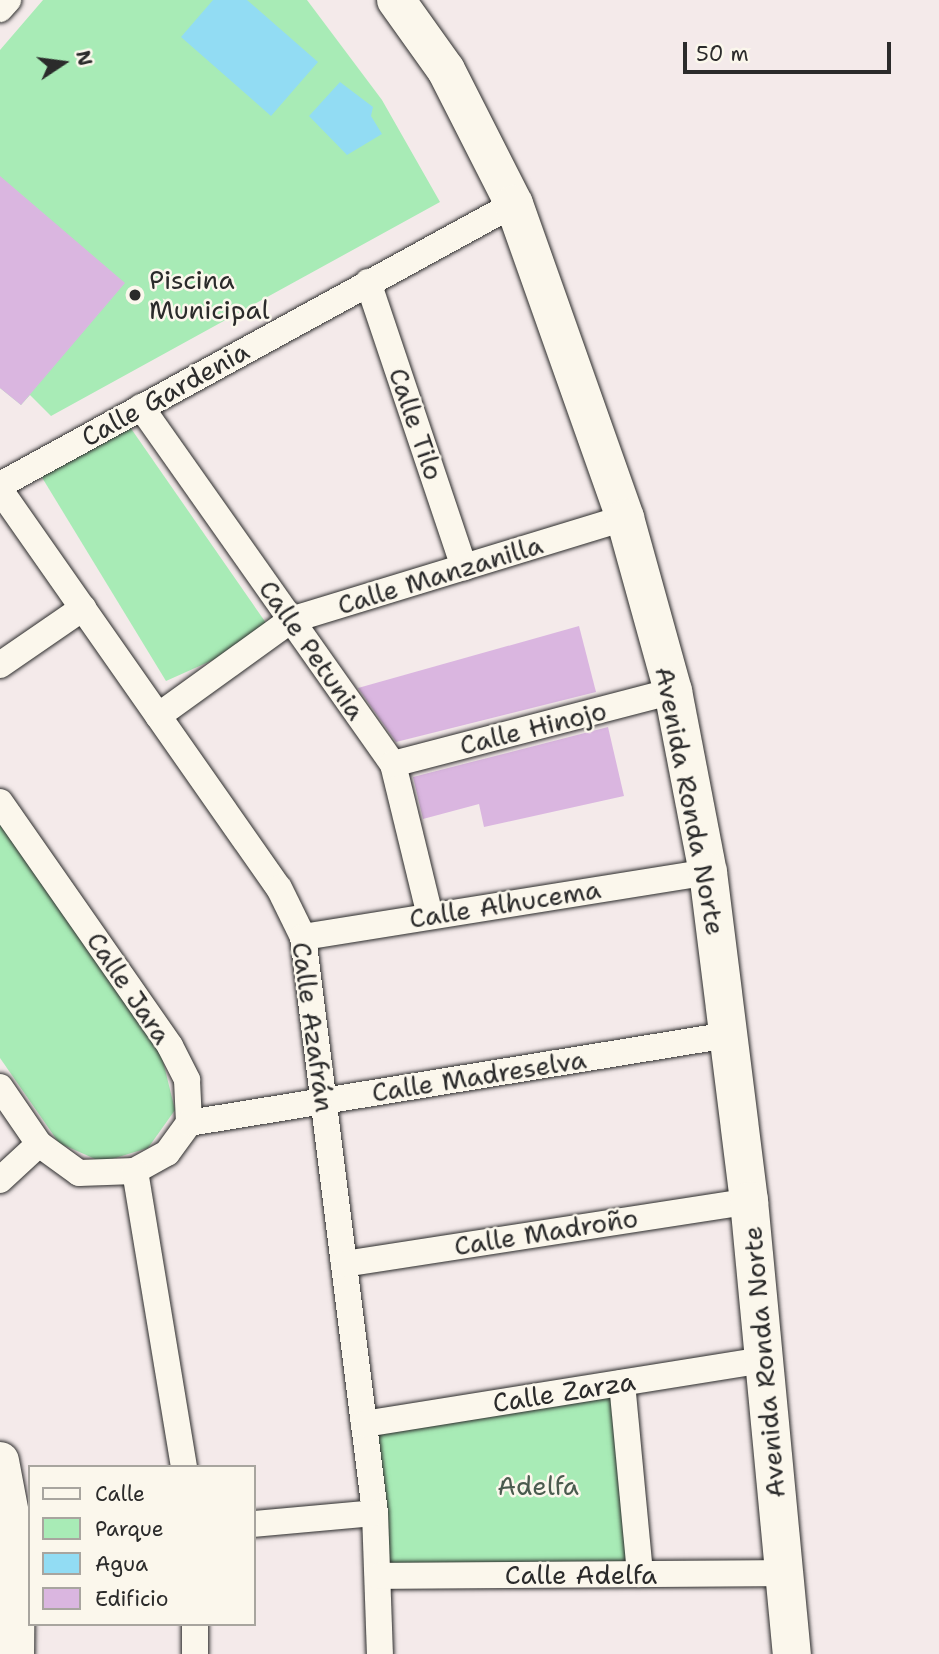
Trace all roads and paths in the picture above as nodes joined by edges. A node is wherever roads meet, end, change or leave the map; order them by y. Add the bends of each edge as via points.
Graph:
1 (8, 0) edge
2 (396, 0) edge
3 (0, 9) edge
4 (514, 204) junction
5 (368, 282) junction
6 (141, 407) junction
7 (0, 488) edge
8 (625, 518) junction
9 (464, 567) junction
10 (83, 608) junction
11 (291, 620) junction
12 (0, 665) edge
13 (673, 691) junction
14 (158, 716) junction
15 (393, 764) junction
16 (0, 802) edge
17 (708, 872) junction
18 (430, 916) junction
19 (303, 937) junction
20 (728, 1035) junction
21 (0, 1087) edge
22 (323, 1101) junction
23 (189, 1124) junction
24 (38, 1144) junction
25 (135, 1171) junction
26 (0, 1180) edge
27 (749, 1201) junction
28 (344, 1264) junction
29 (764, 1360) junction
30 (622, 1383) junction
31 (364, 1424) junction
32 (0, 1461) edge
33 (184, 1465) edge
34 (375, 1513) junction
35 (256, 1524) edge
36 (23, 1546) edge
37 (784, 1573) junction
38 (640, 1574) junction
39 (379, 1576) junction
40 (195, 1626) edge
41 (15, 1654) edge
42 (195, 1654) edge
43 (380, 1654) edge
44 (792, 1654) edge

1 - 3 street
2 - 4 street, Avenida Ronda Norte via 446,70
4 - 5 street, Calle Gardenia
4 - 8 street, Avenida Ronda Norte
5 - 6 street, Calle Gardenia
5 - 9 street, Calle Tilo
6 - 7 street, Calle Gardenia
6 - 11 street, Calle Petunia
7 - 10 street, Calle Azafrán
8 - 9 street, Calle Manzanilla
8 - 13 street, Avenida Ronda Norte
9 - 11 street, Calle Manzanilla
10 - 12 street
10 - 14 street, Calle Azafrán
11 - 14 street, Calle Manzanilla
11 - 15 street, Calle Petunia
13 - 15 street, Calle Hinojo
13 - 17 street, Avenida Ronda Norte
14 - 19 street, Calle Azafrán via 279,888
15 - 18 street, Calle Petunia
16 - 23 street, Calle Jara via 170,1046 187,1080
17 - 18 street, Calle Alhucema
17 - 20 street, Avenida Ronda Norte
18 - 19 street, Calle Alhucema
19 - 22 street, Calle Azafrán
20 - 22 street, Calle Madreselva
20 - 27 street, Avenida Ronda Norte
21 - 24 street
22 - 23 street, Calle Madreselva
22 - 28 street, Calle Azafrán
23 - 25 street via 167,1153
24 - 25 street via 79,1172
24 - 26 street
25 - 33 street
27 - 28 street, Calle Madroño
27 - 29 street, Avenida Ronda Norte
28 - 31 street, Calle Azafrán
29 - 30 street, Calle Zarza
29 - 37 street, Avenida Ronda Norte
30 - 31 street, Calle Zarza
30 - 38 street
31 - 34 street, Calle Azafrán
32 - 36 street
34 - 35 street
34 - 39 street, Calle Azafrán
36 - 41 street
37 - 38 street, Calle Adelfa
37 - 44 street, Avenida Ronda Norte
38 - 39 street, Calle Adelfa
39 - 43 street, Calle Azafrán
40 - 42 street

